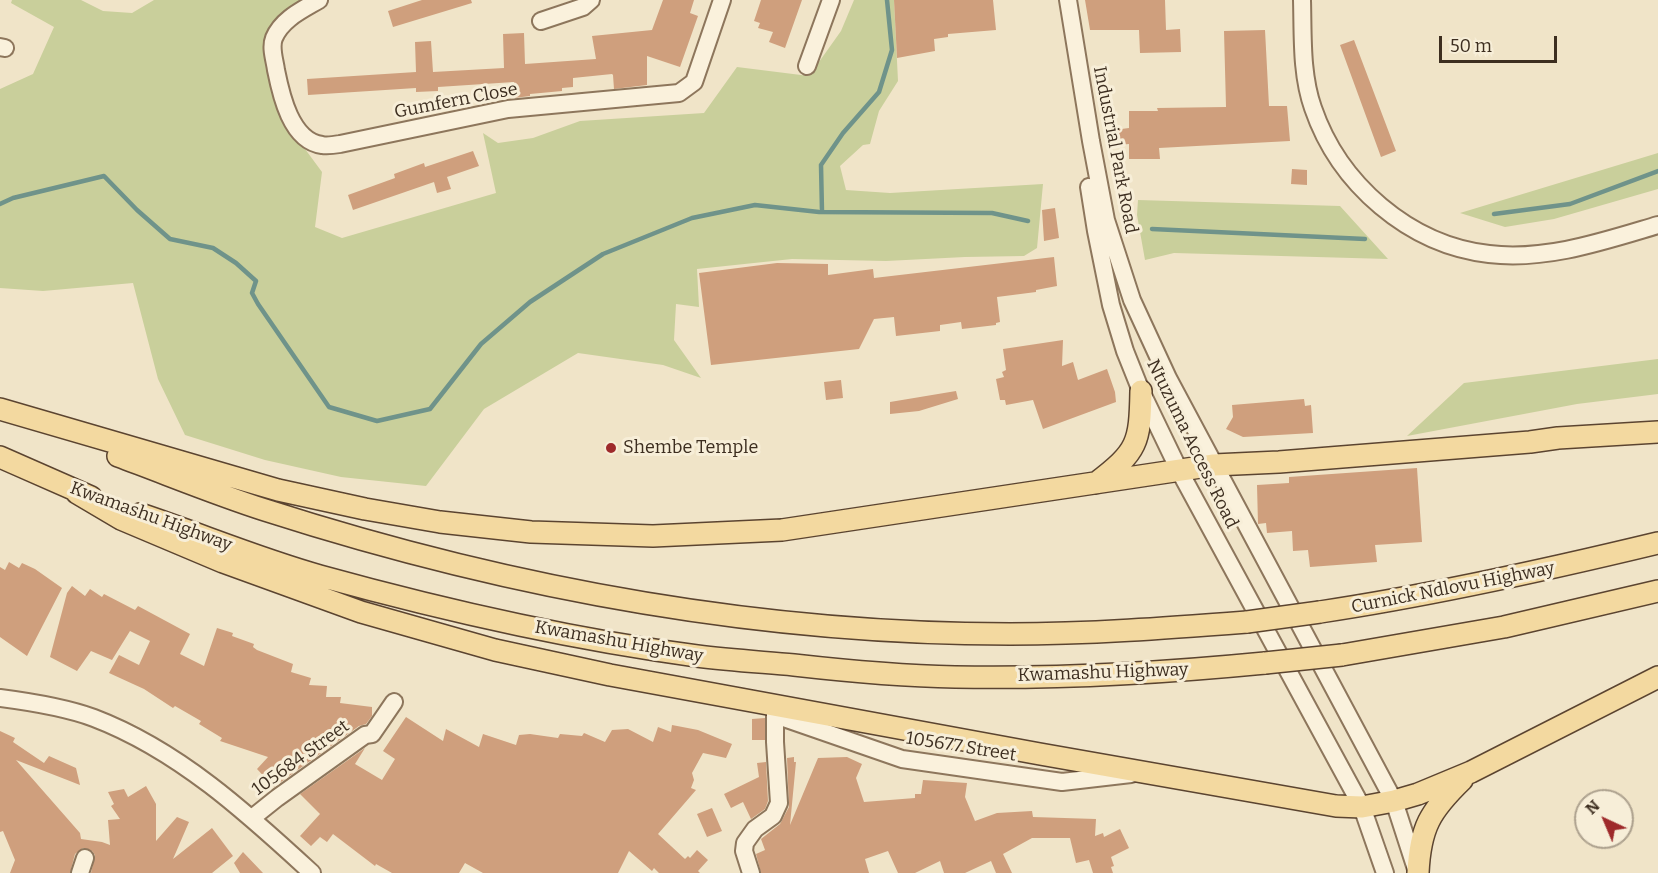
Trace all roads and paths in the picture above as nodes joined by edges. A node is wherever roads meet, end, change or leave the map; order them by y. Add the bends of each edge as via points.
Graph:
1 (319, 0) edge
2 (591, 0) edge
3 (722, 0) edge
4 (831, 0) edge
5 (1059, 0) edge
6 (1068, 0) edge
7 (1302, 0) edge
8 (541, 21) dead end
9 (807, 66) dead end
10 (1658, 225) edge
11 (1141, 391) junction
12 (0, 410) edge
13 (1658, 432) edge
14 (0, 457) edge
15 (1214, 465) junction
16 (1180, 472) junction
17 (1096, 483) junction
18 (77, 493) junction
19 (1658, 543) edge
20 (1658, 591) edge
21 (1658, 677) edge
22 (0, 698) edge
23 (394, 702) dead end
24 (775, 710) junction
25 (1471, 772) junction
26 (1147, 773) junction
27 (1394, 801) junction
28 (1362, 807) junction
29 (252, 818) junction
30 (312, 873) edge
31 (751, 873) edge
32 (1385, 873) edge
33 (1418, 873) edge

1 - 3 street, Gumfern Close via 288,19 272,43 285,106 298,129 323,146 508,109 679,93 694,82
2 - 8 street via 583,7
4 - 9 street
5 - 11 street, Ntuzuma Access Road via 1111,305
6 - 15 street, Industrial Park Road via 1106,220 1132,300
7 - 10 street via 1303,59 1313,107 1329,143 1362,189 1419,233 1457,248 1511,255 1594,244
11 - 16 street, Ntuzuma Access Road
11 - 17 main road via 1136,441 1128,456
12 - 17 main road via 279,490 440,522 531,532 652,536 782,530
12 - 19 main road, Curnick Ndlovu Highway, bridge via 262,509 488,572 676,607 825,626 1009,634 1247,622 1384,603
13 - 15 main road
14 - 18 main road, Kwamashu Highway
15 - 16 main road
15 - 27 street, Ntuzuma Access Road
16 - 17 main road
16 - 28 street, Ntuzuma Access Road
18 - 20 main road, Kwamashu Highway, bridge via 316,575 443,608 697,656 860,672 1038,677 1198,670 1342,655 1504,627
18 - 24 main road via 107,512 164,538 361,612 495,650
21 - 25 main road
22 - 29 street via 46,705 108,725 179,763
23 - 29 street, 105684 Street via 372,734 347,747
24 - 26 main road
24 - 26 street, 105677 Street via 902,759 1062,782
24 - 31 street via 778,803 773,816 755,829 745,843
25 - 27 main road
25 - 33 main road via 1441,801 1426,825
26 - 28 main road
27 - 28 main road
27 - 33 street, Ntuzuma Access Road
28 - 32 street, Ntuzuma Access Road
29 - 30 street

